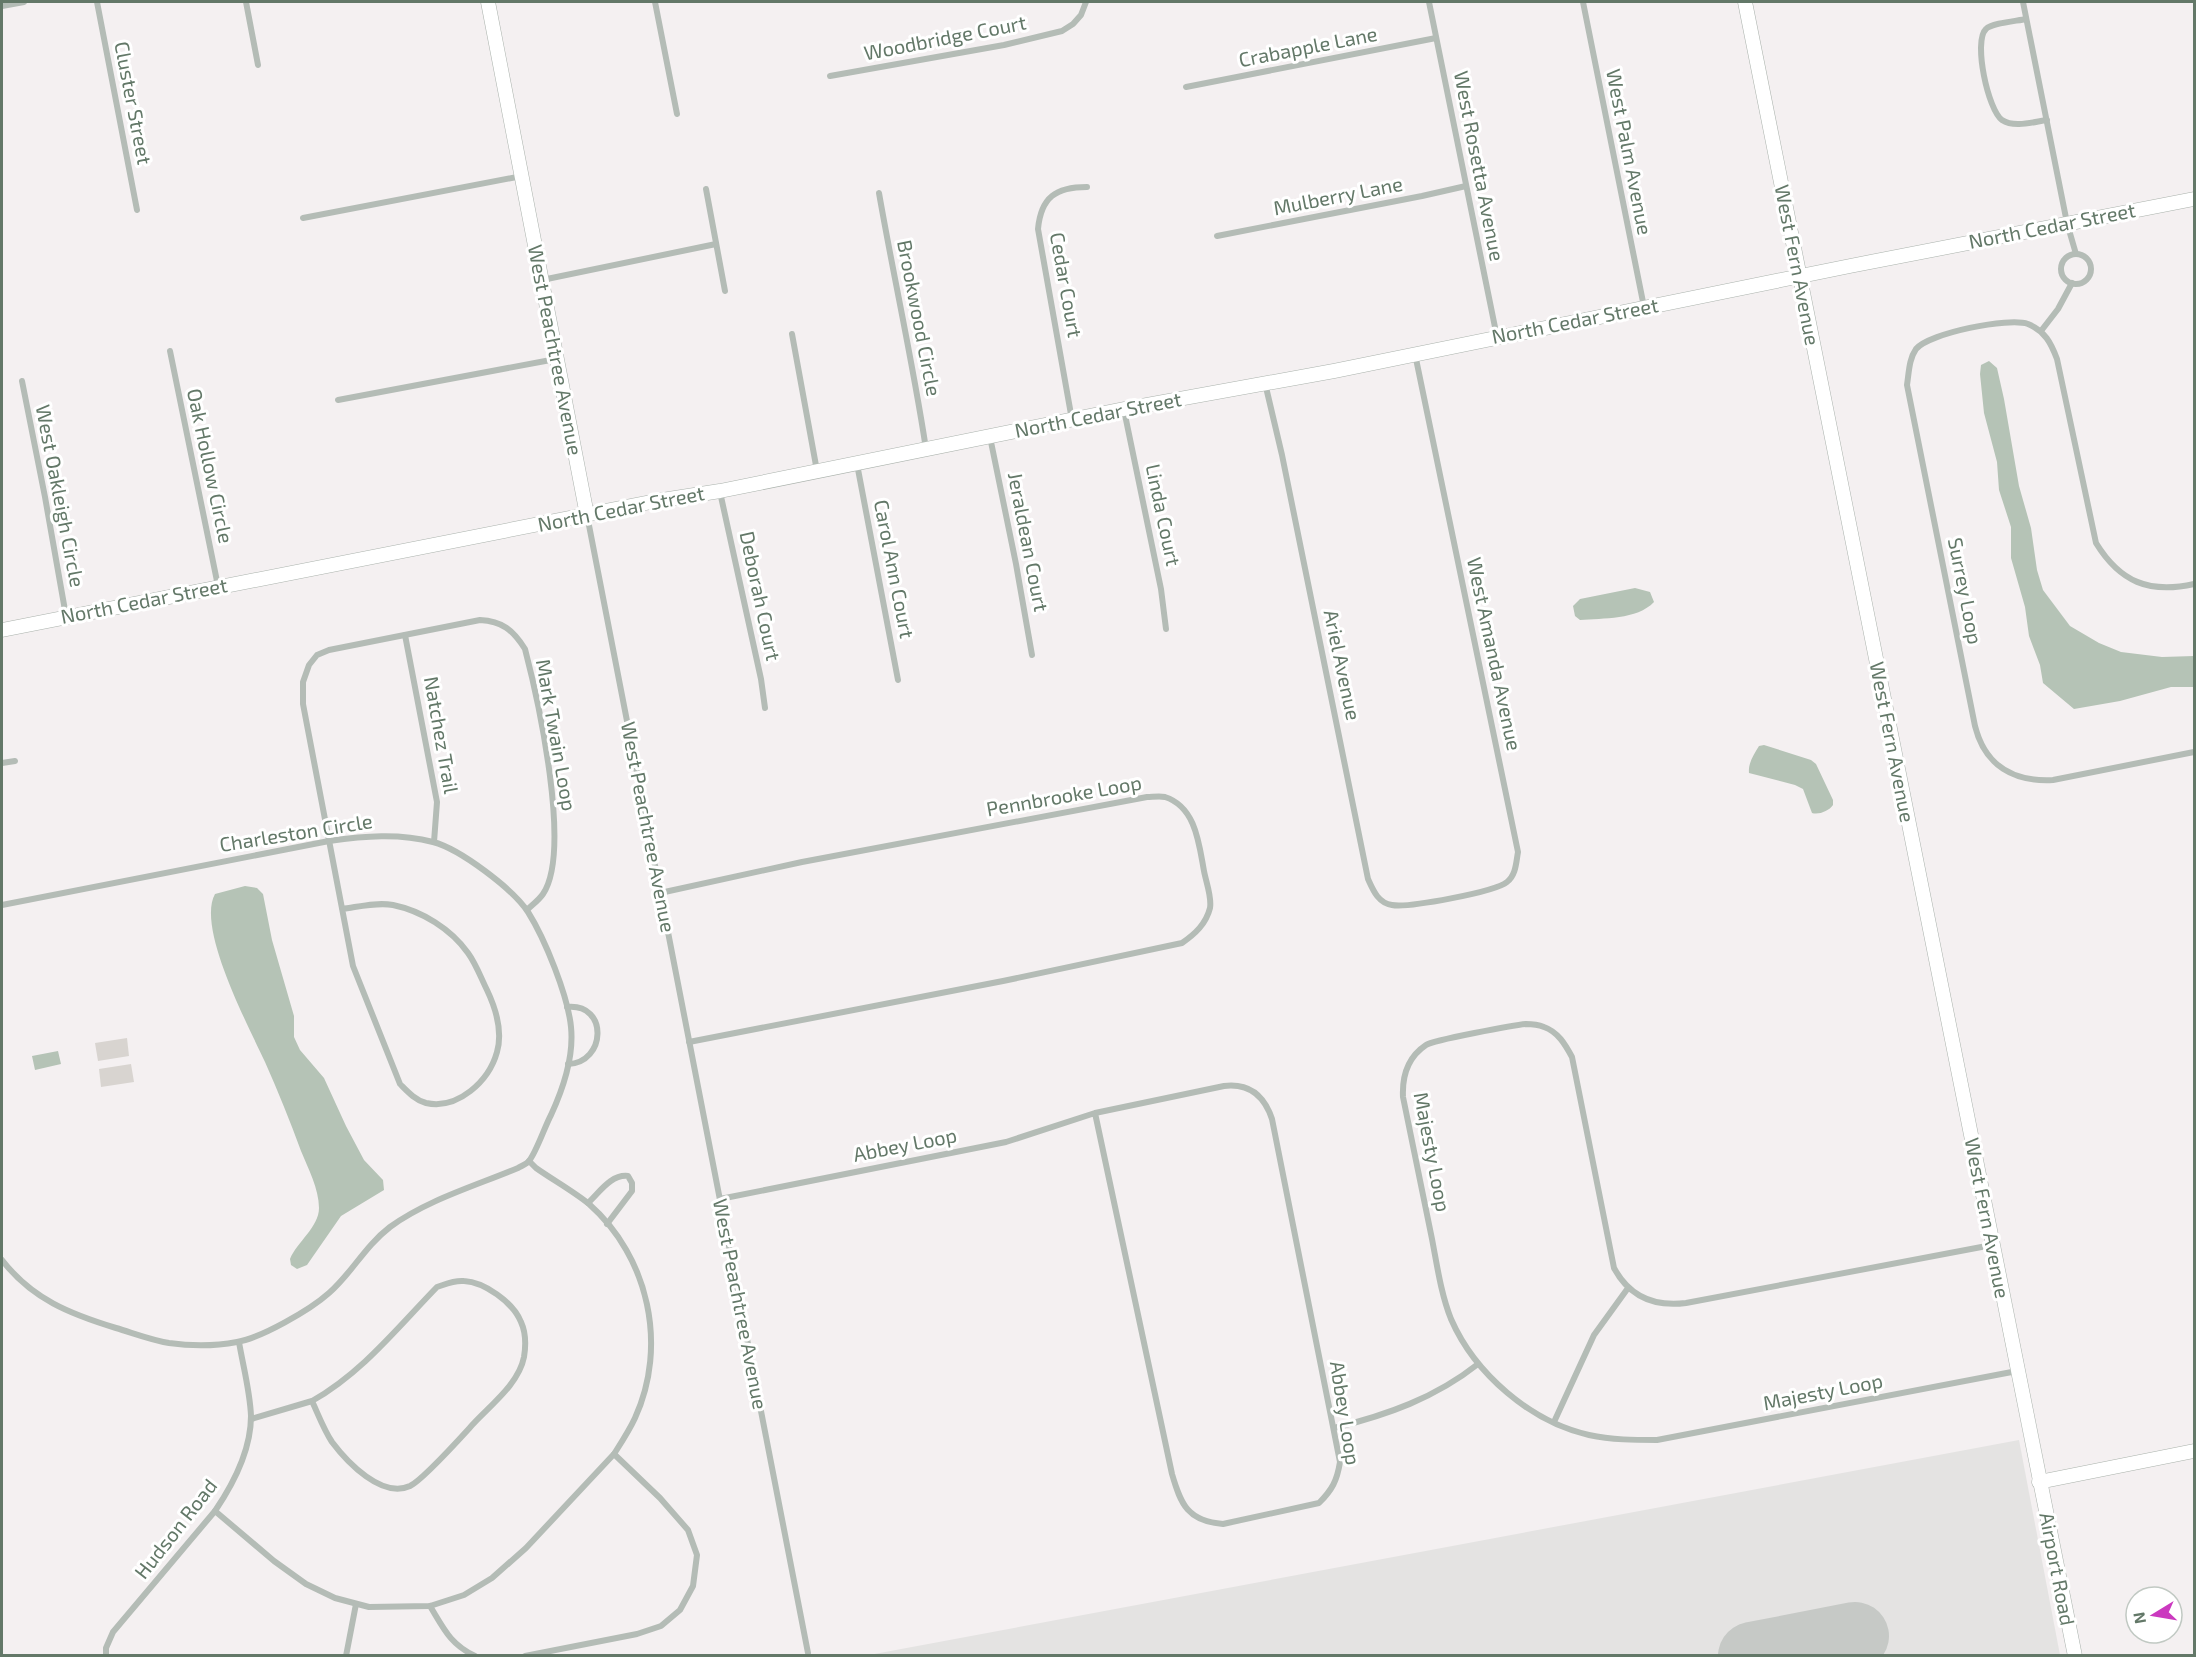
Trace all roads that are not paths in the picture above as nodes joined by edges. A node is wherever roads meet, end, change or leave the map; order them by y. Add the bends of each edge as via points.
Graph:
1 (22, 2) edge
2 (97, 2) edge
3 (246, 2) edge
4 (488, 2) edge
5 (655, 2) edge
6 (1086, 2) edge
7 (1429, 2) edge
8 (1583, 2) edge
9 (1745, 2) edge
10 (2023, 2) edge
11 (2, 6) edge
12 (2026, 19) junction
13 (1436, 38) junction
14 (258, 65) dead end
15 (830, 76) dead end
16 (1186, 87) dead end
17 (677, 114) dead end
18 (2047, 120) junction
19 (522, 176) junction
20 (1466, 186) junction
21 (1087, 187) dead end
22 (706, 189) dead end
23 (879, 193) dead end
24 (2194, 199) edge
25 (137, 210) dead end
26 (303, 218) dead end
27 (2067, 223) junction
28 (1217, 236) dead end
29 (716, 244) junction
30 (2076, 254) junction
31 (1799, 276) junction
32 (542, 280) junction
33 (2072, 283) junction
34 (725, 291) dead end
35 (1644, 308) junction
36 (2041, 331) junction
37 (792, 334) dead end
38 (1497, 337) junction
39 (170, 351) dead end
40 (1415, 354) junction
41 (557, 358) junction
42 (22, 381) dead end
43 (1265, 383) junction
44 (338, 400) dead end
45 (1124, 409) junction
46 (1072, 420) junction
47 (990, 437) junction
48 (926, 450) junction
49 (857, 464) junction
50 (817, 471) junction
51 (720, 491) junction
52 (587, 515) junction
53 (2194, 584) edge
54 (218, 587) junction
55 (66, 616) junction
56 (1166, 629) dead end
57 (2, 630) edge
58 (405, 635) junction
59 (1032, 655) dead end
60 (898, 680) dead end
61 (765, 708) dead end
62 (2194, 752) edge
63 (15, 761) dead end
64 (2, 764) edge
65 (329, 840) junction
66 (434, 842) junction
67 (660, 892) junction
68 (1432, 901) joint
69 (2, 905) edge
70 (342, 909) junction
71 (527, 910) junction
72 (567, 1007) junction
73 (689, 1042) junction
74 (568, 1064) junction
75 (1095, 1113) junction
76 (530, 1161) junction
77 (720, 1199) junction
78 (588, 1203) junction
79 (607, 1224) junction
80 (1992, 1245) junction
81 (2, 1260) edge
82 (1628, 1288) junction
83 (238, 1342) junction
84 (1478, 1364) junction
85 (2017, 1371) junction
86 (312, 1401) junction
87 (251, 1419) junction
88 (1554, 1422) junction
89 (1334, 1428) junction
90 (2194, 1451) edge
91 (614, 1454) junction
92 (2039, 1482) junction
93 (215, 1510) junction
94 (357, 1604) junction
95 (430, 1606) junction
96 (807, 1653) dead end
97 (106, 1656) edge
98 (346, 1656) edge
99 (475, 1656) edge
100 (525, 1656) edge
101 (2075, 1656) edge

1 - 11 street
2 - 25 street, Cluster Street
3 - 14 street
4 - 19 street, West Peachtree Avenue
5 - 17 street
6 - 15 street, Woodbridge Court via 1081,15 1062,31
7 - 13 street, West Rosetta Avenue
8 - 35 street, West Palm Avenue
9 - 31 street, West Fern Avenue
10 - 12 street
12 - 18 street
12 - 18 street via 1989,27 1982,35 1980,51 1990,100 1996,115 2009,124
13 - 16 street, Crabapple Lane
13 - 20 street, West Rosetta Avenue
18 - 27 street
19 - 26 street
19 - 32 street, West Peachtree Avenue
20 - 28 street, Mulberry Lane
20 - 38 street, West Rosetta Avenue
21 - 46 street, Cedar Court via 1053,194 1044,205 1038,229
22 - 29 street
23 - 48 street, Brookwood Circle
24 - 27 street, North Cedar Street
27 - 30 street
27 - 31 street, North Cedar Street
29 - 32 street
29 - 34 street
30 - 33 street via 2065,259 2061,267
30 - 33 street via 2086,257 2091,271 2086,280
31 - 35 street, North Cedar Street
31 - 80 street, West Fern Avenue
32 - 41 street, West Peachtree Avenue
33 - 36 street
35 - 38 street, North Cedar Street
36 - 53 street via 2051,342 2057,359 2088,513 2096,543 2105,558 2137,582 2169,588
36 - 62 street, Surrey Loop via 2026,323 2005,322 1936,337 1917,348 1910,360 1907,385 1977,736 1999,767 2034,781
37 - 50 street
38 - 40 street, North Cedar Street
39 - 54 street, Oak Hollow Circle
40 - 43 street, North Cedar Street
40 - 68 street, West Amanda Avenue via 1518,852 1515,872 1498,888
41 - 44 street
41 - 52 street, West Peachtree Avenue
42 - 55 street, West Oakleigh Circle
43 - 45 street, North Cedar Street
43 - 68 street, Ariel Avenue via 1368,879 1381,901 1392,905
45 - 46 street, North Cedar Street
45 - 56 street, Linda Court
46 - 47 street, North Cedar Street
47 - 48 street, North Cedar Street
47 - 59 street, Jeraldean Court
48 - 49 street, North Cedar Street
49 - 50 street, North Cedar Street
49 - 60 street, Carol Ann Court
50 - 51 street, North Cedar Street
51 - 52 street, North Cedar Street
51 - 61 street, Deborah Court
52 - 54 street, North Cedar Street
52 - 67 street, West Peachtree Avenue
54 - 55 street, North Cedar Street
55 - 57 street, North Cedar Street
58 - 65 street, Mark Twain Loop via 329,650 317,655 309,665 303,682 303,704
58 - 66 street, Natchez Trail via 437,802
58 - 71 street, Mark Twain Loop via 491,620 504,624 525,649 550,776 555,844 544,894
63 - 64 street
65 - 66 street, Charleston Circle via 397,836
65 - 69 street, Charleston Circle
65 - 70 street, Mark Twain Loop
66 - 71 street, Charleston Circle via 482,869
67 - 73 street, West Peachtree Avenue
67 - 73 street, Pennbrooke Loop via 1147,797 1164,797 1179,805 1197,832 1210,905 1196,933 1182,943
70 - 70 street, Mark Twain Loop via 392,905 427,917 453,935 469,954 495,1008 499,1028 498,1052 486,1077 471,1092 445,1104 425,1102 400,1084 353,966
71 - 72 street, Charleston Circle
72 - 74 street, Charleston Circle via 572,1028
72 - 74 street via 586,1009 597,1024 598,1041 583,1060
73 - 77 street, West Peachtree Avenue
74 - 76 street, Charleston Circle via 562,1091
75 - 77 street, Abbey Loop via 1006,1142
75 - 89 street, Abbey Loop via 1232,1085 1251,1091 1267,1105
75 - 89 street, Abbey Loop via 1172,1474 1184,1506 1208,1523 1223,1524 1319,1503 1338,1478 1340,1462
76 - 78 street
76 - 83 street via 409,1214 372,1241 330,1292 311,1307
77 - 96 street, West Peachtree Avenue
78 - 79 street
78 - 79 street via 612,1179 627,1176 632,1191
79 - 91 street via 635,1267 652,1336 643,1395
80 - 82 street via 1672,1305 1644,1299
80 - 85 street, West Fern Avenue
81 - 83 street via 33,1291 80,1318 168,1343
82 - 84 street, Majesty Loop via 1614,1268 1576,1074 1564,1042 1543,1026 1526,1024 1429,1043 1414,1056 1405,1072 1403,1096 1444,1294 1451,1319
82 - 88 street via 1594,1335
83 - 87 street, Hudson Road
84 - 88 street, Majesty Loop via 1504,1390
84 - 89 street via 1416,1402
85 - 88 street, Majesty Loop via 1657,1440 1588,1435
85 - 92 street, West Fern Avenue
86 - 86 street via 332,1441 362,1474 377,1484 393,1488 410,1486 518,1375 526,1339 521,1321 507,1304 480,1284 464,1281 437,1287 363,1365
86 - 87 street
87 - 93 street, Hudson Road via 241,1467
90 - 92 street
91 - 95 street via 526,1548 492,1578 464,1595
91 - 100 street via 688,1530 697,1555 693,1586 680,1610 661,1626
92 - 101 street, Airport Road
93 - 94 street via 306,1584
93 - 97 street, Hudson Road via 113,1632
94 - 95 street
94 - 98 street
95 - 99 street via 448,1636

